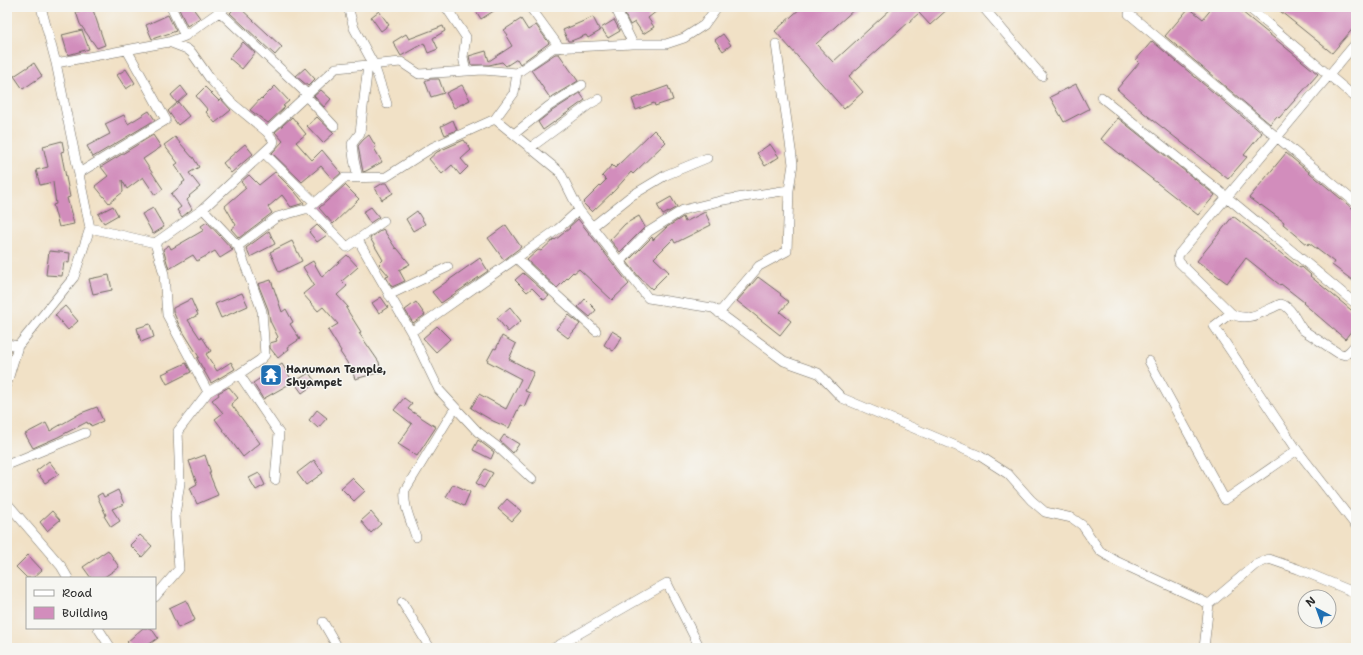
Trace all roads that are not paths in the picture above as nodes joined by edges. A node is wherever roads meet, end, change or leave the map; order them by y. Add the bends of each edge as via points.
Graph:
1 (41, 7) edge
2 (170, 7) edge
3 (348, 7) edge
4 (446, 7) edge
5 (530, 7) edge
6 (615, 7) edge
7 (717, 7) edge
8 (983, 7) edge
9 (1248, 7) edge
10 (223, 9) edge
11 (1129, 14) dead end
12 (185, 36) junction
13 (169, 42) junction
14 (1356, 43) edge
15 (633, 44) junction
16 (776, 44) dead end
17 (560, 48) junction
18 (127, 50) junction
19 (56, 63) junction
20 (371, 65) junction
21 (466, 71) junction
22 (517, 73) junction
23 (1329, 75) junction
24 (1042, 76) dead end
25 (582, 85) dead end
26 (306, 95) junction
27 (1101, 97) dead end
28 (1356, 98) edge
29 (599, 99) dead end
30 (386, 104) dead end
31 (495, 119) junction
32 (334, 126) dead end
33 (267, 132) junction
34 (514, 134) junction
35 (1278, 137) junction
36 (530, 148) junction
37 (264, 153) junction
38 (707, 158) dead end
39 (79, 173) junction
40 (358, 178) junction
41 (789, 190) junction
42 (1228, 198) junction
43 (1356, 203) edge
44 (312, 205) junction
45 (203, 209) junction
46 (579, 210) junction
47 (384, 221) dead end
48 (592, 227) junction
49 (90, 228) junction
50 (358, 240) junction
51 (155, 243) junction
52 (238, 246) junction
53 (516, 258) junction
54 (619, 262) junction
55 (448, 267) dead end
56 (389, 295) junction
57 (1356, 304) edge
58 (719, 313) junction
59 (1231, 313) junction
60 (596, 331) dead end
61 (411, 332) junction
62 (7, 344) edge
63 (1356, 344) edge
64 (18, 346) junction
65 (1149, 361) dead end
66 (238, 374) junction
67 (7, 383) edge
68 (208, 392) junction
69 (455, 408) junction
70 (85, 433) dead end
71 (1297, 450) junction
72 (7, 464) edge
73 (532, 479) dead end
74 (275, 480) dead end
75 (7, 503) edge
76 (1356, 526) edge
77 (416, 537) dead end
78 (67, 577) edge
79 (1356, 593) edge
80 (156, 596) edge
81 (402, 602) dead end
82 (1208, 604) junction
83 (323, 622) dead end
84 (101, 629) edge
85 (567, 645) edge
86 (111, 648) edge
87 (338, 648) edge
88 (430, 648) edge
89 (554, 648) edge
90 (700, 648) edge
91 (1204, 648) edge

1 - 19 street
2 - 12 street
3 - 20 street via 354,28
4 - 21 street via 466,36 463,57
5 - 17 street
6 - 15 street
7 - 15 street via 704,25 684,38 666,44
8 - 24 street
9 - 23 street
10 - 12 street
10 - 26 street
11 - 35 street
12 - 13 street
13 - 18 street
13 - 33 street via 192,53 211,80 232,103
14 - 23 street
15 - 17 street
16 - 41 street via 793,164
17 - 22 street via 553,48
18 - 19 street
18 - 39 street via 166,120
19 - 39 street
20 - 21 street via 401,62 419,74
20 - 26 street via 336,68
20 - 30 street
20 - 40 street via 360,133 352,144
21 - 22 street
22 - 31 street via 514,93
23 - 28 street
23 - 35 street
25 - 34 street via 549,106
26 - 32 street
26 - 33 street
27 - 42 street
29 - 36 street
31 - 34 street
31 - 40 street via 433,148 386,177
33 - 37 street via 274,141
34 - 36 street
35 - 42 street
35 - 43 street
36 - 46 street via 560,172
37 - 44 street
37 - 45 street
38 - 48 street via 666,175 631,196
39 - 49 street
40 - 44 street via 344,178
41 - 54 street via 724,200 683,210 648,232
41 - 58 street via 787,251 759,266
42 - 57 street
42 - 59 street via 1178,258 1179,262
44 - 50 street via 347,247
44 - 52 street via 277,217
45 - 51 street
45 - 52 street
46 - 48 street
46 - 53 street via 558,229
47 - 50 street
48 - 54 street
49 - 51 street
49 - 64 street via 74,278
50 - 56 street
51 - 68 street via 164,274 167,315
52 - 66 street via 262,311 265,355
53 - 60 street
53 - 61 street
54 - 58 street via 648,298 713,308
55 - 56 street
56 - 61 street
58 - 82 street via 784,361 818,373 842,398 980,456 1008,474 1045,512 1072,518 1082,525 1100,551
59 - 63 street via 1238,318 1250,317 1281,304 1289,309 1303,330 1338,353 1344,355
59 - 71 street via 1214,326
61 - 69 street via 438,390
62 - 64 street
64 - 67 street
65 - 71 street via 1225,500
66 - 68 street
66 - 74 street via 279,433
68 - 80 street via 178,431 180,483 175,515 179,569
69 - 73 street via 478,432
69 - 77 street via 405,490 405,506
70 - 72 street
71 - 76 street
75 - 78 street
79 - 82 street via 1269,559 1255,564
81 - 88 street
82 - 91 street
83 - 87 street
84 - 86 street
85 - 89 street
85 - 90 street via 666,583

